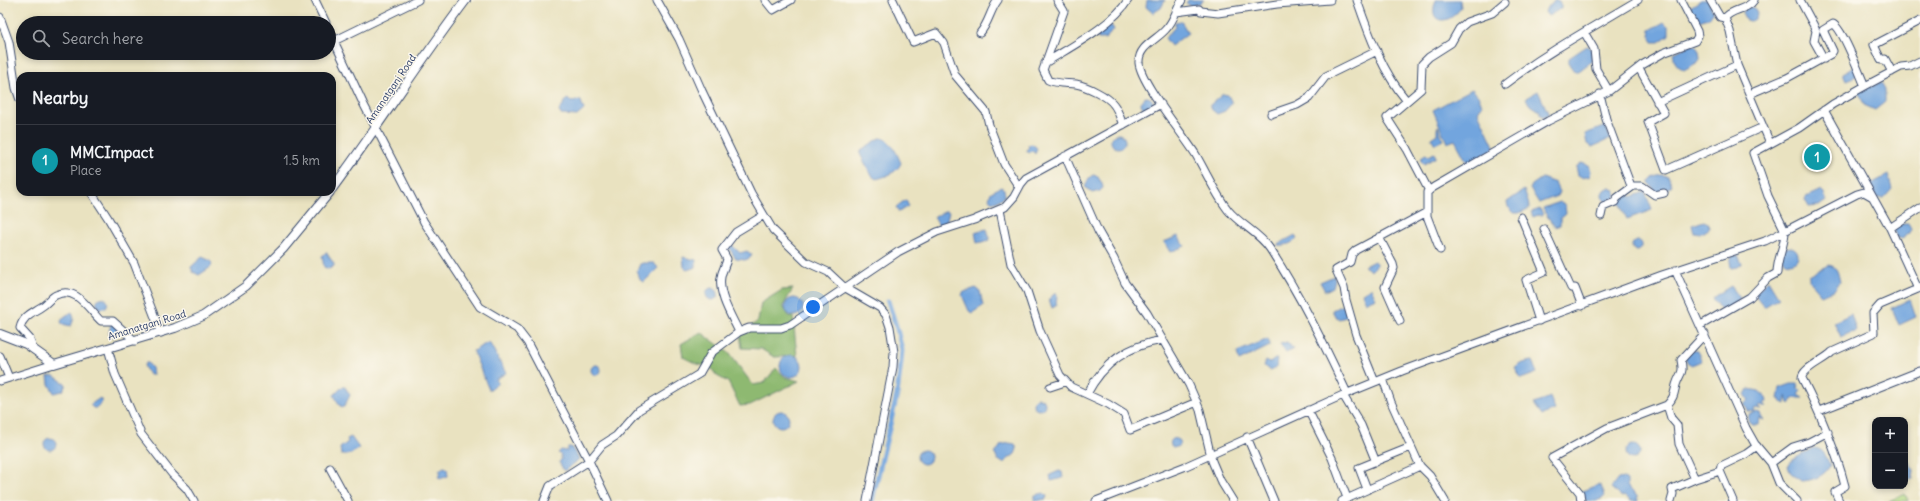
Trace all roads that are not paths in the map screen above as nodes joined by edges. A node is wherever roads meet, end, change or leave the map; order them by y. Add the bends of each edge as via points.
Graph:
1 (315, 0) edge
2 (418, 0) edge
3 (466, 0) edge
4 (657, 0) edge
5 (765, 0) edge
6 (791, 0) edge
7 (893, 0) edge
8 (998, 0) edge
9 (1057, 0) edge
10 (1128, 0) edge
11 (1182, 0) edge
12 (1330, 0) edge
13 (1357, 0) edge
14 (1638, 0) edge
15 (1681, 0) edge
16 (1710, 0) edge
17 (1754, 0) edge
18 (1800, 0) edge
19 (1506, 2) dead end
20 (1176, 12) junction
21 (323, 16) edge
22 (0, 17) edge
23 (1725, 18) junction
24 (1920, 21) edge
25 (1584, 32) junction
26 (980, 34) dead end
27 (336, 40) edge
28 (336, 45) edge
29 (1377, 51) junction
30 (1824, 59) junction
31 (1920, 60) edge
32 (1045, 63) junction
33 (1736, 65) junction
34 (1639, 68) junction
35 (1892, 72) junction
36 (1505, 84) dead end
37 (1865, 86) junction
38 (16, 88) edge
39 (1609, 91) junction
40 (1754, 92) dead end
41 (1600, 94) junction
42 (1407, 101) junction
43 (1658, 102) junction
44 (1161, 104) junction
45 (1824, 110) junction
46 (1271, 114) dead end
47 (1123, 125) junction
48 (1763, 127) junction
49 (376, 128) junction
50 (1770, 143) junction
51 (1066, 156) junction
52 (336, 183) edge
53 (1019, 187) junction
54 (1632, 187) junction
55 (1429, 191) junction
56 (1664, 193) dead end
57 (94, 196) edge
58 (327, 196) edge
59 (1871, 196) junction
60 (1920, 208) edge
61 (1000, 210) junction
62 (1427, 212) junction
63 (764, 215) junction
64 (1521, 216) dead end
65 (1601, 216) dead end
66 (1890, 228) junction
67 (1544, 229) dead end
68 (1784, 231) junction
69 (1379, 237) junction
70 (1440, 250) dead end
71 (1676, 270) junction
72 (844, 287) junction
73 (1919, 289) edge
74 (1582, 306) junction
75 (1400, 321) dead end
76 (1539, 321) junction
77 (1701, 325) junction
78 (740, 332) junction
79 (161, 333) junction
80 (0, 334) edge
81 (1705, 334) junction
82 (135, 340) junction
83 (1163, 340) junction
84 (108, 348) junction
85 (33, 349) junction
86 (0, 356) edge
87 (54, 364) junction
88 (1920, 371) edge
89 (8, 378) junction
90 (1384, 379) junction
91 (0, 380) edge
92 (1065, 382) junction
93 (1375, 382) junction
94 (1050, 387) dead end
95 (1087, 394) junction
96 (1345, 394) junction
97 (1197, 402) junction
98 (1667, 406) junction
99 (1308, 410) junction
100 (1819, 411) junction
101 (1828, 432) junction
102 (1247, 438) junction
103 (1757, 446) junction
104 (1411, 447) junction
105 (1211, 453) junction
106 (589, 461) junction
107 (1376, 462) junction
108 (1771, 463) junction
109 (1420, 466) junction
110 (330, 468) dead end
111 (1720, 472) junction
112 (1695, 479) junction
113 (1367, 489) junction
114 (1344, 500) edge
115 (194, 501) edge
116 (348, 501) edge
117 (544, 501) edge
118 (608, 501) edge
119 (867, 501) edge
120 (1096, 501) edge
121 (1233, 501) edge
122 (1274, 501) edge
123 (1445, 501) edge
124 (1581, 501) edge
125 (1671, 501) edge
126 (1733, 501) edge
127 (1797, 501) edge
128 (1839, 501) edge

1 - 21 street
2 - 27 street
3 - 49 main road, Amanatganj Road
4 - 63 street via 679,39 750,193
5 - 6 street via 773,10
7 - 53 street via 913,42 936,33 944,43 955,75 986,112 1004,164
8 - 26 street
9 - 32 street via 1064,11
10 - 32 street via 1111,19
11 - 20 street
12 - 20 street via 1218,13 1199,9
13 - 29 street via 1366,29
14 - 25 street
15 - 34 street via 1697,31 1695,41 1663,53
16 - 23 street via 1720,17
17 - 23 street
18 - 30 street via 1814,26 1814,41
19 - 42 street via 1492,13 1467,22 1459,28 1452,43 1422,64 1422,86 1418,93
20 - 44 street via 1167,28 1140,54 1139,64
22 - 38 street via 8,42
23 - 33 street
24 - 35 street via 1874,45 1881,60 1885,59
25 - 36 street via 1555,48
25 - 39 street via 1594,49 1596,69
28 - 49 street
29 - 42 street via 1400,94
29 - 46 street via 1326,76 1309,98
30 - 37 street via 1833,51 1823,30 1835,24
30 - 40 street
31 - 35 street
32 - 47 street via 1043,70 1048,80 1088,87 1113,104
33 - 43 street
33 - 48 street
34 - 39 street
34 - 43 street
35 - 37 street
37 - 45 street
39 - 41 street
41 - 54 street via 1606,119
41 - 55 street via 1496,150
42 - 55 street via 1386,118 1407,149
43 - 48 street via 1664,113 1648,122 1666,170
44 - 47 street
44 - 96 street via 1196,155 1220,199 1230,212 1270,248 1310,314
45 - 50 street via 1799,128
45 - 59 street
47 - 51 street
48 - 50 street
49 - 52 main road, Amanatganj Road
49 - 106 street via 424,222 475,300 480,307 518,329 527,342
50 - 68 street via 1752,154
51 - 53 street via 1026,178
51 - 83 street via 1098,231 1125,283
53 - 61 street via 1010,204
54 - 56 street via 1642,186 1655,196
54 - 65 street via 1615,202 1603,207
55 - 62 street
57 - 79 street via 134,263
58 - 79 main road, Amanatganj Road via 283,249 246,286 193,322
59 - 66 street
59 - 68 street via 1864,192 1857,194
60 - 66 street
61 - 72 street via 934,234 880,262 852,284
61 - 92 street via 1011,264 1022,281 1048,352
62 - 69 street
62 - 70 street
63 - 72 street via 774,230 806,262 828,272
63 - 78 street via 736,232 722,250 727,259 721,279 722,288 731,316
64 - 76 street via 1544,272 1526,280
66 - 73 street
67 - 74 street
68 - 71 street via 1764,242
68 - 77 street via 1784,246 1777,264 1777,273 1768,278 1750,297
69 - 75 street via 1393,264 1394,268 1385,287
69 - 93 street via 1356,250 1350,262 1336,270 1344,288 1356,335
71 - 74 street
71 - 77 street
72 - 78 street via 790,325 781,328 749,328
72 - 119 street via 883,311 890,327 894,352
73 - 100 street via 1876,308 1873,313 1874,333 1832,352 1828,358 1802,374
74 - 76 street
76 - 90 street
77 - 81 street
78 - 106 street via 711,353 699,374 639,410
79 - 82 main road, Amanatganj Road
80 - 85 main road via 19,340
81 - 98 street via 1682,360 1682,374 1674,399
81 - 103 street via 1746,428
82 - 84 main road, Amanatganj Road
82 - 85 street via 116,323 101,321 82,299 66,292 56,295 22,322 20,328 30,339
83 - 95 street via 1122,354 1104,369
83 - 97 street via 1190,385
84 - 87 main road, Amanatganj Road
84 - 115 street via 115,374 141,434
85 - 87 main road
86 - 89 street
87 - 89 street
88 - 100 street
89 - 91 street
90 - 93 street
90 - 104 street
92 - 94 street
92 - 95 street
93 - 96 street
95 - 97 street via 1124,414 1130,430
96 - 99 street
96 - 107 street
97 - 105 street
98 - 112 street via 1670,418 1677,425 1680,444
98 - 124 street via 1608,428 1552,458 1580,493
99 - 102 street
99 - 114 street via 1332,458
100 - 101 street
101 - 108 street via 1793,447
101 - 128 street via 1845,486 1835,492
102 - 105 street
102 - 122 street
103 - 108 street
103 - 111 street via 1721,466
104 - 107 street
104 - 109 street
105 - 120 street via 1186,466
105 - 121 street via 1220,480
106 - 117 street via 550,486
106 - 118 street
107 - 113 street via 1359,468
108 - 127 street via 1780,483
109 - 113 street
109 - 123 street via 1430,476
110 - 116 street
111 - 112 street
111 - 126 street
112 - 125 street via 1672,489
113 - 114 street

